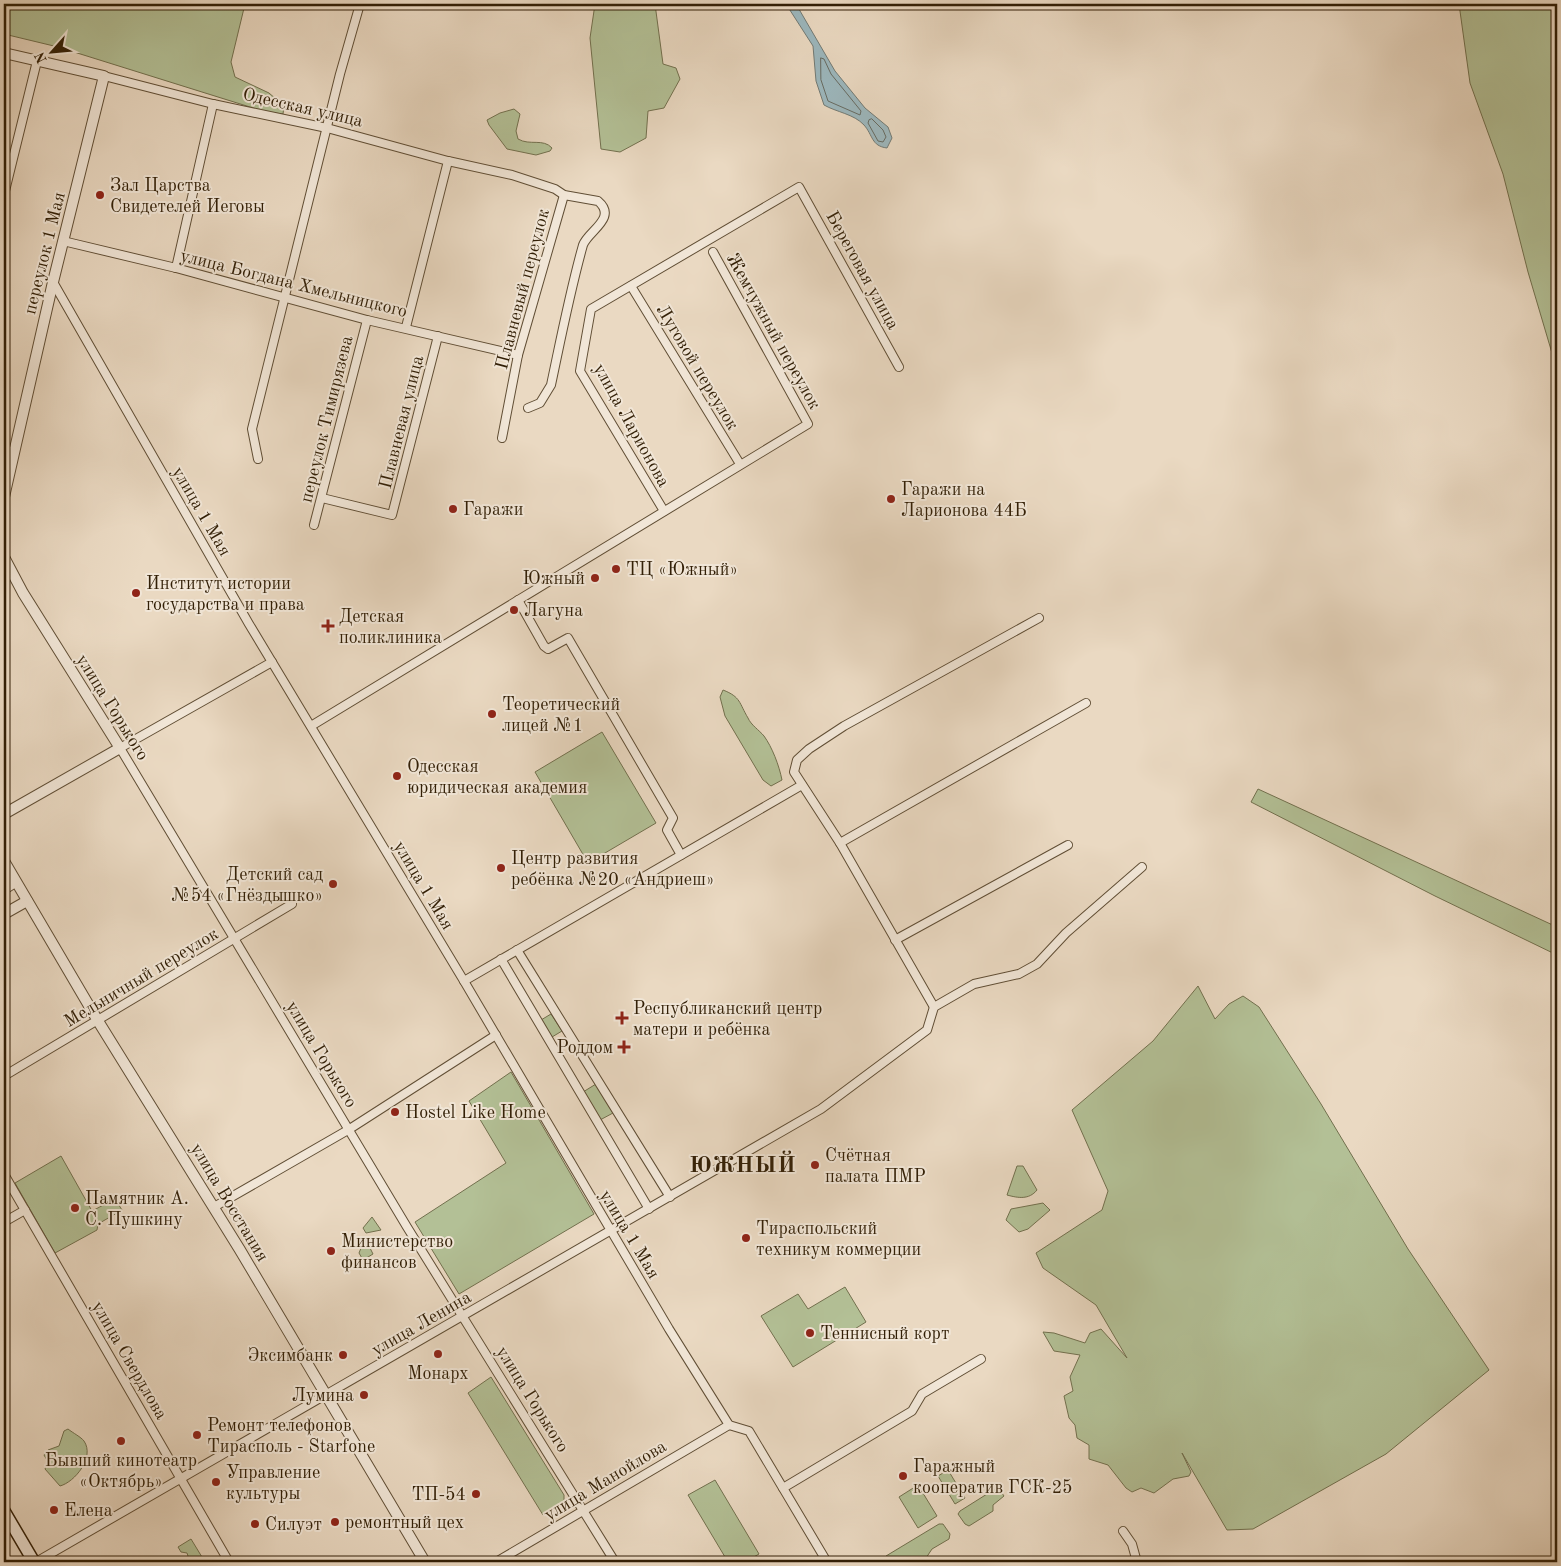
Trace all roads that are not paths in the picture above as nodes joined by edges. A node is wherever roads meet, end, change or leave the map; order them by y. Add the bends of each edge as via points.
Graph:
1 (360, 4) edge
2 (4, 53) edge
3 (37, 60) junction
4 (104, 76) junction
5 (213, 104) junction
6 (327, 128) junction
7 (448, 161) junction
8 (4, 195) edge
9 (564, 195) junction
10 (63, 241) junction
11 (713, 252) dead end
12 (176, 268) junction
13 (53, 282) junction
14 (631, 286) junction
15 (284, 298) junction
16 (367, 320) junction
17 (406, 327) junction
18 (438, 336) junction
19 (518, 355) junction
20 (900, 367) dead end
21 (528, 408) dead end
22 (808, 424) joint
23 (502, 438) dead end
24 (9, 450) edge
25 (258, 459) dead end
26 (740, 464) junction
27 (4, 497) edge
28 (322, 498) junction
29 (664, 511) junction
30 (314, 525) dead end
31 (4, 558) edge
32 (518, 600) junction
33 (1039, 618) dead end
34 (272, 662) junction
35 (1086, 702) dead end
36 (311, 726) junction
37 (120, 748) junction
38 (802, 785) junction
39 (4, 814) edge
40 (840, 844) junction
41 (1068, 845) dead end
42 (681, 854) junction
43 (4, 861) edge
44 (1142, 867) dead end
45 (16, 882) junction
46 (4, 889) edge
47 (27, 901) junction
48 (292, 904) dead end
49 (4, 914) edge
50 (235, 938) junction
51 (895, 940) junction
52 (517, 950) junction
53 (501, 959) junction
54 (464, 981) junction
55 (934, 1007) junction
56 (98, 1021) junction
57 (496, 1035) junction
58 (4, 1076) edge
59 (348, 1130) junction
60 (4, 1174) edge
61 (670, 1197) junction
62 (214, 1207) junction
63 (649, 1209) junction
64 (25, 1210) junction
65 (4, 1222) edge
66 (611, 1231) junction
67 (463, 1315) junction
68 (981, 1359) dead end
69 (327, 1396) junction
70 (729, 1425) junction
71 (181, 1478) junction
72 (783, 1488) junction
73 (583, 1510) junction
74 (4, 1511) edge
75 (1123, 1530) dead end
76 (35, 1562) edge
77 (229, 1562) edge
78 (425, 1562) edge
79 (496, 1562) edge
80 (615, 1562) edge
81 (827, 1562) edge
82 (1137, 1562) edge

1 - 6 street
2 - 3 street, Одесская улица
3 - 4 street, Одесская улица
3 - 8 street
4 - 5 street, Одесская улица
4 - 10 street, переулок 1 Мая
5 - 6 street, Одесская улица
5 - 12 street
6 - 7 street, Одесская улица
6 - 15 street
7 - 9 street, Одесская улица via 542,184
7 - 17 street, Плавневая улица
9 - 19 street, Плавневый переулок
9 - 21 street, Одесская улица via 592,199 602,205 604,214 602,223 584,243 551,385 540,403
10 - 12 street, улица Богдана Хмельницкого
10 - 13 street, переулок 1 Мая
11 - 22 street, Жемчужный переулок
12 - 15 street, улица Богдана Хмельницкого
13 - 24 street, переулок 1 Мая
13 - 34 street, улица 1 Мая
14 - 20 street, Береговая улица via 800,187
14 - 26 street, Луговой переулок
14 - 29 street, улица Ларионова via 591,309 580,371
15 - 16 street, улица Богдана Хмельницкого
15 - 25 street via 252,428
16 - 17 street, улица Богдана Хмельницкого
16 - 28 street, переулок Тимирязева
17 - 18 street, улица Богдана Хмельницкого
18 - 19 street, улица Богдана Хмельницкого
18 - 28 street, Плавневая улица via 392,515
19 - 23 street, Плавневый переулок
22 - 26 street, улица Ларионова
24 - 27 street, переулок 1 Мая
26 - 29 street, улица Ларионова
28 - 30 street, переулок Тимирязева
29 - 32 street, улица Ларионова
31 - 37 street, улица Горького
32 - 36 street, улица Ларионова
32 - 42 street via 544,646 552,648 568,638 673,818 667,830
33 - 38 street via 844,726 809,749 797,760 794,772
34 - 36 street, улица 1 Мая
34 - 37 street
35 - 40 street
36 - 54 street, улица 1 Мая
37 - 39 street
37 - 50 street, улица Горького
38 - 40 street
38 - 42 street
40 - 51 street
41 - 51 street
42 - 52 street
43 - 45 street, улица Восстания
44 - 55 street via 1066,933 1037,964 1019,974 974,984
45 - 46 street
45 - 47 street, улица Восстания
47 - 49 street
47 - 56 street, улица Восстания
48 - 50 street, Мельничный переулок
50 - 56 street, Мельничный переулок
50 - 59 street, улица Горького
51 - 55 street
52 - 53 street
52 - 61 street
53 - 54 street
53 - 63 street
54 - 57 street, улица 1 Мая
55 - 61 street, улица Ленина via 928,1030 821,1108
56 - 58 street, Мельничный переулок
56 - 62 street, улица Восстания
57 - 59 street
57 - 66 street, улица 1 Мая
59 - 62 street
59 - 67 street, улица Горького
60 - 64 street, улица Свердлова
61 - 63 street, улица Ленина
62 - 69 street, улица Восстания
63 - 66 street, улица Ленина
64 - 65 street
64 - 71 street, улица Свердлова
66 - 67 street, улица Ленина
66 - 70 street, улица 1 Мая
67 - 69 street, улица Ленина
67 - 73 street, улица Горького
68 - 72 street via 922,1394 912,1411
69 - 71 street, улица Ленина
69 - 78 street, улица Восстания
70 - 72 street via 749,1431
70 - 73 street, улица Манойлова
71 - 76 street, улица Ленина
71 - 77 street, улица Свердлова
72 - 81 street
73 - 79 street, улица Манойлова
73 - 80 street, улица Горького
74 - 76 main road
75 - 82 street via 1132,1544

